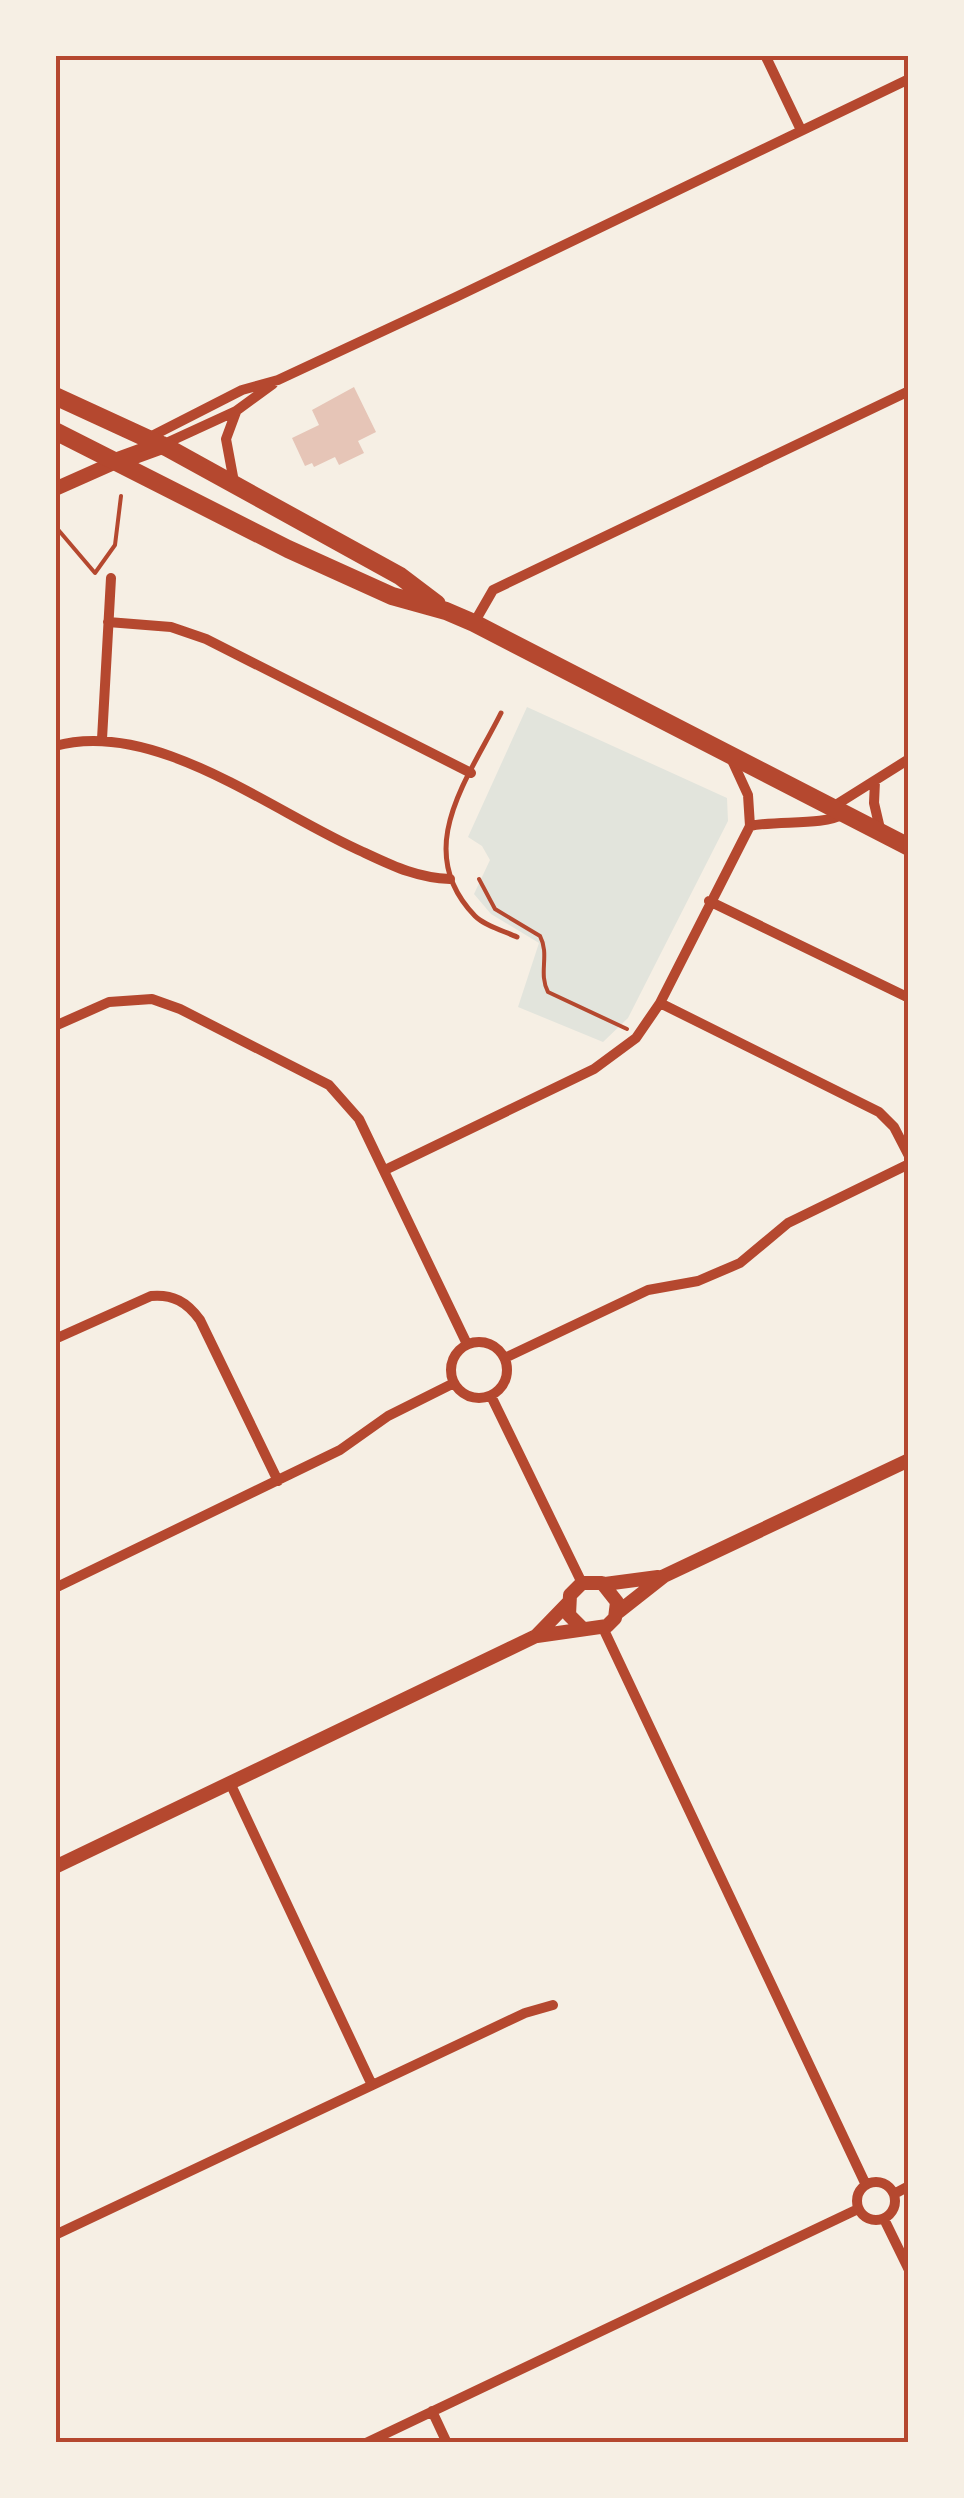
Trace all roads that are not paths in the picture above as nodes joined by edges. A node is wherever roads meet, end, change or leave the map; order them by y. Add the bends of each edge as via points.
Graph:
1 (765, 55) edge
2 (909, 80) edge
3 (801, 130) junction
4 (278, 380) junction
5 (909, 392) edge
6 (55, 396) edge
7 (236, 411) junction
8 (55, 431) edge
9 (155, 442) junction
10 (118, 461) junction
11 (234, 484) junction
12 (55, 489) edge
13 (111, 578) dead end
14 (446, 610) junction
15 (108, 622) junction
16 (474, 624) junction
17 (501, 713) dead end
18 (102, 738) junction
19 (55, 746) edge
20 (731, 757) junction
21 (909, 759) edge
22 (471, 772) junction
23 (876, 782) junction
24 (837, 811) junction
25 (750, 826) junction
26 (881, 833) junction
27 (909, 847) edge
28 (450, 878) junction
29 (709, 900) junction
30 (517, 936) dead end
31 (909, 998) edge
32 (660, 1004) junction
33 (55, 1026) edge
34 (909, 1156) edge
35 (909, 1164) edge
36 (386, 1170) junction
37 (55, 1338) edge
38 (467, 1344) junction
39 (505, 1358) junction
40 (454, 1384) junction
41 (491, 1396) junction
42 (909, 1460) edge
43 (278, 1481) junction
44 (664, 1576) junction
45 (582, 1583) junction
46 (606, 1584) junction
47 (55, 1588) edge
48 (568, 1602) junction
49 (616, 1613) junction
50 (603, 1628) junction
51 (583, 1629) junction
52 (536, 1636) junction
53 (231, 1785) junction
54 (55, 1867) edge
55 (553, 2005) dead end
56 (372, 2085) junction
57 (866, 2185) junction
58 (909, 2186) edge
59 (894, 2194) junction
60 (858, 2209) junction
61 (884, 2219) junction
62 (55, 2235) edge
63 (909, 2270) edge
64 (432, 2411) junction
65 (366, 2443) edge
66 (447, 2443) edge

1 - 3 street
2 - 3 street
3 - 4 street
4 - 7 street
4 - 9 street via 242,390
5 - 16 street via 493,590
6 - 9 main road
7 - 9 street
7 - 11 street via 226,439
8 - 10 main road
9 - 10 main road
9 - 11 main road
10 - 12 street
10 - 14 main road via 322,565 392,596
11 - 14 main road via 400,576
13 - 15 street
14 - 16 main road
15 - 18 street
15 - 22 street via 170,627 206,639
16 - 20 main road
17 - 22 lane
18 - 19 street
18 - 28 street via 161,750 326,836 421,878
20 - 24 main road
20 - 25 street via 748,796
21 - 23 street
22 - 28 lane via 447,823 443,846
23 - 24 street
23 - 26 street
24 - 25 street via 830,822 778,819
24 - 26 main road
25 - 29 street
26 - 27 main road
28 - 30 lane via 477,918
29 - 31 street
29 - 32 street
32 - 34 street via 879,1112
32 - 36 street via 636,1038 604,1063
33 - 36 street via 124,998 180,1009 329,1085 352,1107
35 - 39 street via 788,1223 750,1257 712,1277 648,1290
36 - 38 street
37 - 43 street via 151,1296 184,1302 200,1320
38 - 39 street via 493,1345
38 - 40 street via 454,1357
39 - 41 street via 508,1376
40 - 41 street via 466,1396
40 - 43 street
41 - 45 street
42 - 44 street
43 - 47 street
44 - 46 street
44 - 49 street
45 - 46 street
45 - 48 street
46 - 49 street via 616,1597
48 - 51 street via 571,1619
48 - 52 street
49 - 50 street
50 - 51 street
50 - 57 street
51 - 52 street
52 - 53 street
53 - 54 street
53 - 56 street
55 - 56 street
56 - 62 street
57 - 59 street via 885,2184
57 - 60 street
58 - 59 street
59 - 61 street
60 - 61 street via 869,2219
60 - 64 street
61 - 63 street
64 - 65 street
64 - 66 street

